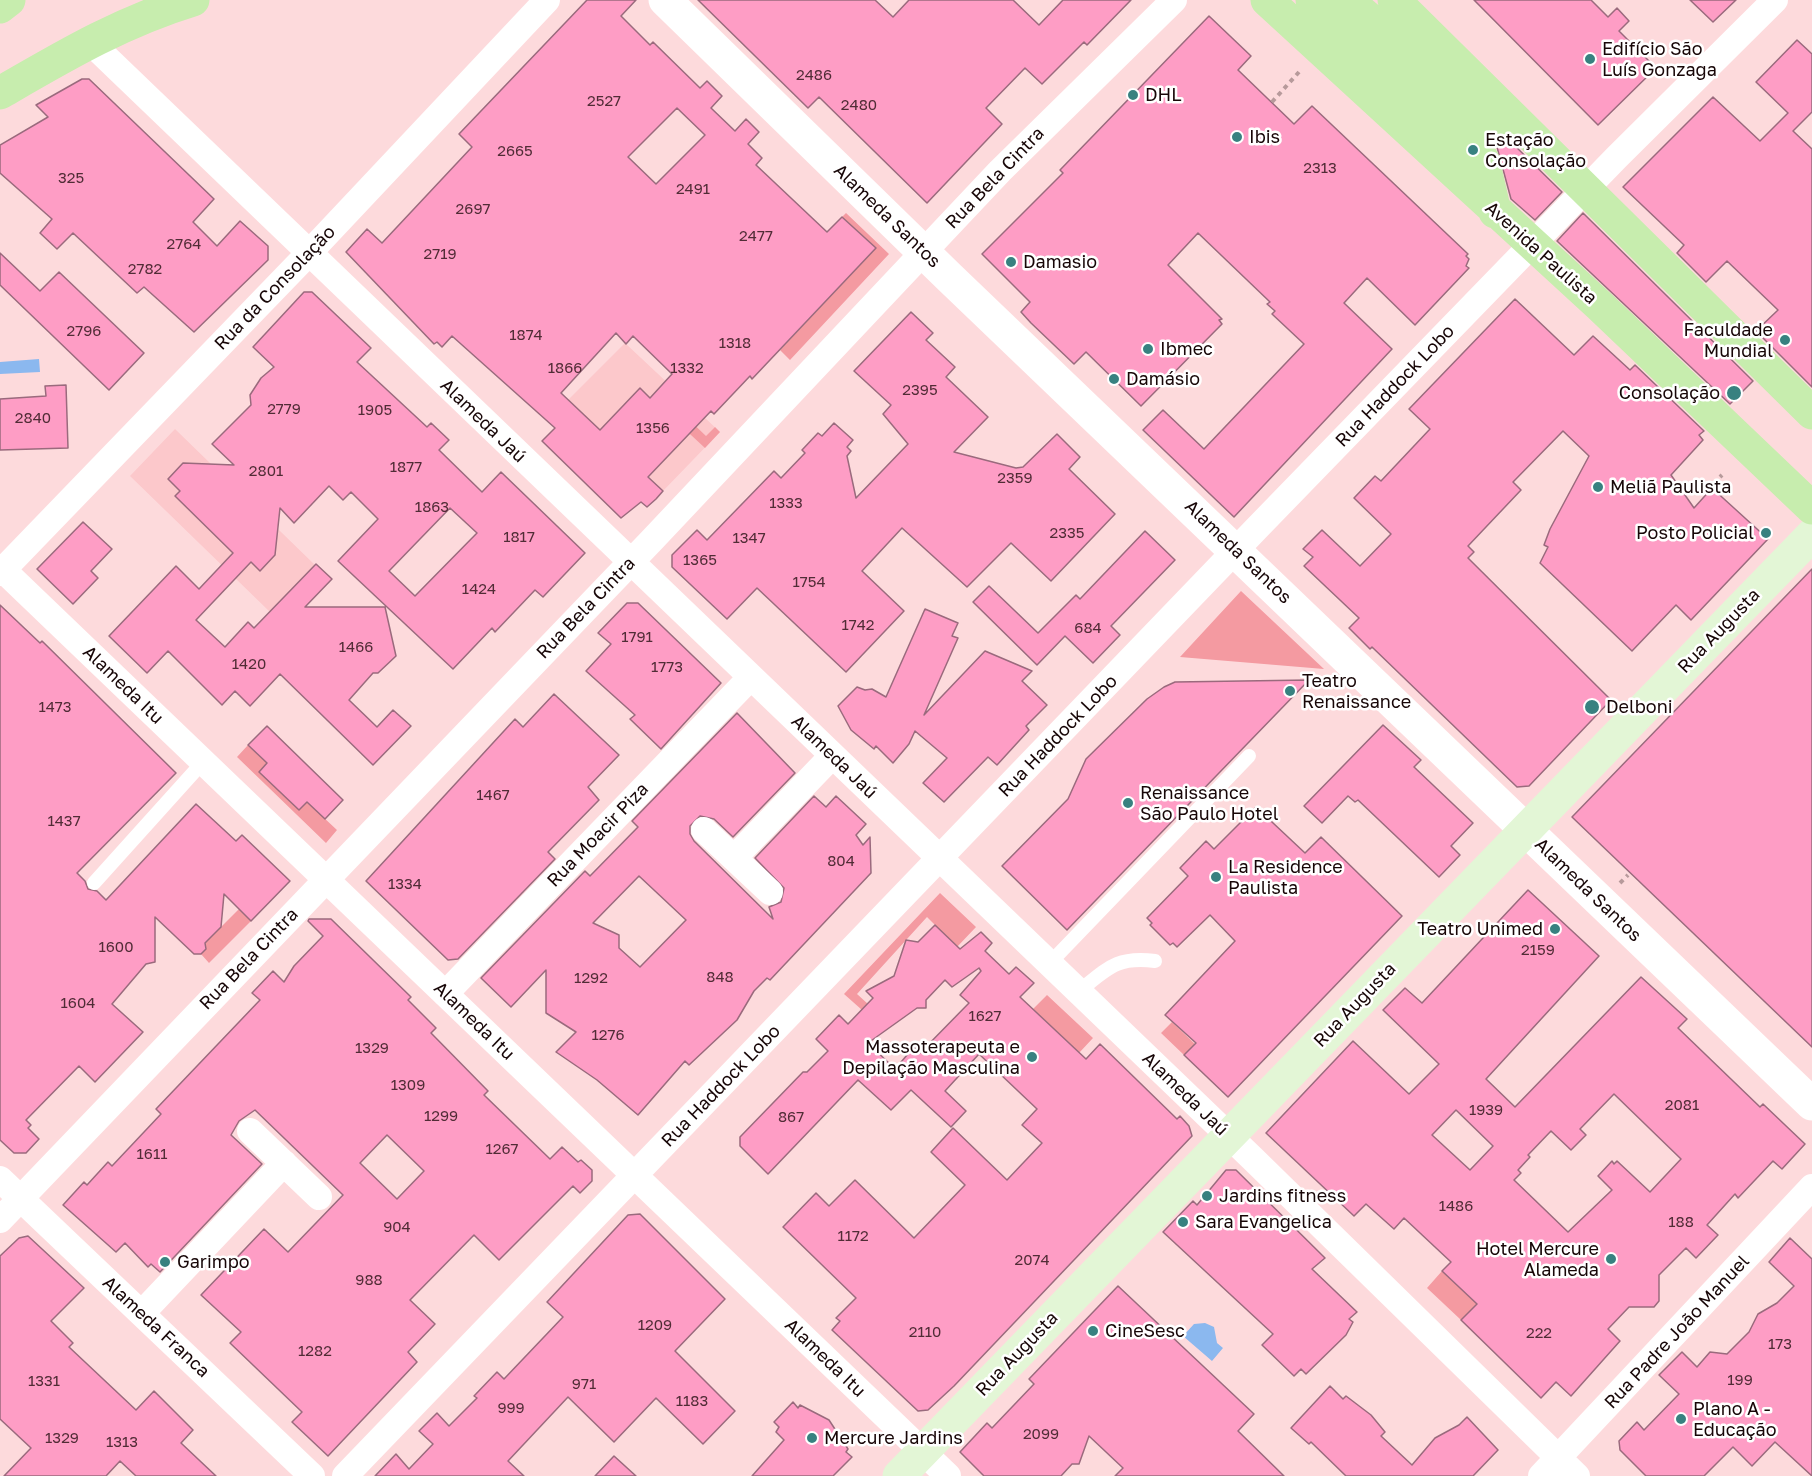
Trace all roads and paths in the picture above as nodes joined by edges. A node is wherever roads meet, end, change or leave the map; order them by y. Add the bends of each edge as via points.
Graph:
1 (9, 0) edge
2 (27, 0) edge
3 (193, 0) edge
4 (547, 0) edge
5 (665, 0) edge
6 (1174, 0) edge
7 (1312, 0) edge
8 (1347, 0) edge
9 (1394, 0) edge
10 (1775, 0) edge
11 (1272, 3) edge
12 (0, 7) edge
13 (0, 15) edge
14 (89, 41) junction
15 (1299, 72) dead end
16 (0, 93) edge
17 (1272, 102) dead end
18 (1550, 155) junction
19 (1585, 189) junction
20 (1495, 212) junction
21 (1531, 245) junction
22 (924, 252) junction
23 (308, 254) junction
24 (1812, 413) edge
25 (1812, 508) edge
26 (1812, 535) edge
27 (1236, 549) junction
28 (630, 562) junction
29 (1, 570) edge
30 (751, 677) junction
31 (832, 756) junction
32 (1249, 756) dead end
33 (203, 762) junction
34 (704, 830) dead end
35 (1526, 830) junction
36 (734, 858) junction
37 (939, 858) junction
38 (1628, 875) dead end
39 (326, 879) junction
40 (94, 883) dead end
41 (1620, 884) dead end
42 (770, 892) dead end
43 (1155, 961) dead end
44 (1049, 964) junction
45 (1078, 992) junction
46 (445, 994) junction
47 (1812, 1104) edge
48 (250, 1131) dead end
49 (1229, 1137) junction
50 (284, 1163) junction
51 (634, 1175) junction
52 (0, 1179) edge
53 (1812, 1186) edge
54 (319, 1197) dead end
55 (20, 1199) junction
56 (0, 1220) edge
57 (142, 1312) junction
58 (923, 1451) junction
59 (1550, 1467) edge
60 (312, 1476) edge
61 (345, 1476) edge
62 (899, 1476) edge
63 (948, 1476) edge
64 (1577, 1476) edge

1 - 12 main road
2 - 13 lane
3 - 14 main road via 136,19
4 - 23 street, Rua da Consolação
5 - 22 street, Alameda Santos
6 - 22 street, Rua Bela Cintra via 1000,171
7 - 20 main road via 1475,148 1484,160
8 - 18 main road via 1499,130
9 - 18 main road
10 - 19 street, Rua Haddock Lobo
11 - 20 main road, Avenida Paulista
14 - 16 main road
14 - 23 street, Alameda Jaú
15 - 17 path
18 - 19 main road
19 - 21 street, Rua Haddock Lobo
19 - 24 main road
20 - 21 main road, Avenida Paulista
21 - 25 main road, Avenida Paulista
21 - 27 street, Rua Haddock Lobo
22 - 27 street, Alameda Santos
22 - 28 street, Rua Bela Cintra
23 - 28 street, Alameda Jaú
23 - 29 street, Rua da Consolação
26 - 35 main road, Rua Augusta
27 - 35 street, Alameda Santos
27 - 37 street, Rua Haddock Lobo
28 - 30 street, Alameda Jaú
28 - 39 street, Rua Bela Cintra
29 - 33 street, Alameda Itu
30 - 31 street, Alameda Jaú
30 - 46 street, Rua Moacir Piza
31 - 36 street
31 - 37 street, Alameda Jaú
32 - 44 lane
33 - 39 street, Alameda Itu
33 - 40 lane
34 - 36 street
35 - 47 street, Alameda Santos
35 - 49 main road, Rua Augusta
36 - 42 street
37 - 44 street, Alameda Jaú
37 - 51 street, Rua Haddock Lobo
38 - 41 path
39 - 46 street, Alameda Itu
39 - 55 street, Rua Bela Cintra
43 - 45 lane via 1120,961
44 - 45 street, Alameda Jaú
45 - 49 street, Alameda Jaú
46 - 51 street, Alameda Itu
48 - 50 street
49 - 58 main road, Rua Augusta
49 - 59 street, Alameda Jaú
50 - 54 street
50 - 57 street
51 - 58 street, Alameda Itu
51 - 61 street, Rua Haddock Lobo
52 - 55 street, Alameda Franca
53 - 59 street, Rua Padre João Manuel
55 - 56 street, Rua Bela Cintra
55 - 57 street, Alameda Franca
57 - 60 street, Alameda Franca
58 - 62 main road, Rua Augusta
58 - 63 street, Alameda Itu
59 - 64 street, Alameda Jaú

